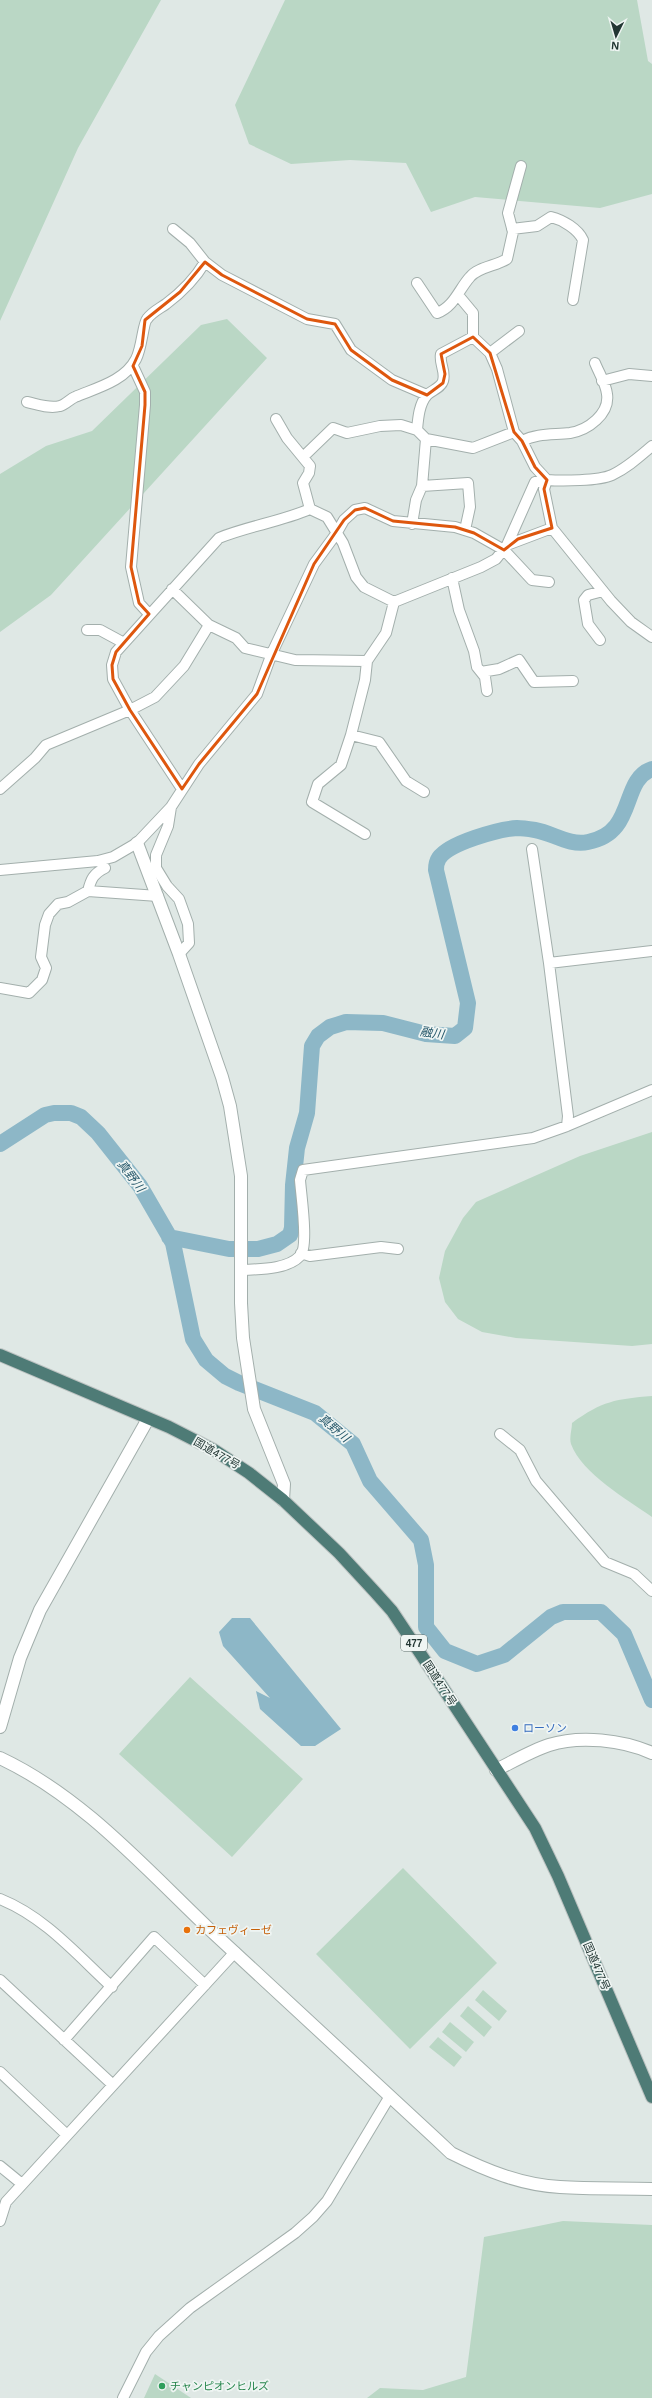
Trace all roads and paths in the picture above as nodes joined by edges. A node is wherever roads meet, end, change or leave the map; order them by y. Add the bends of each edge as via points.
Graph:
1 (521, 166) dead end
2 (173, 229) dead end
3 (512, 229) junction
4 (204, 262) junction
5 (417, 283) dead end
6 (458, 295) junction
7 (573, 300) dead end
8 (519, 331) dead end
9 (474, 337) junction
10 (490, 353) junction
11 (595, 363) dead end
12 (133, 366) junction
13 (652, 376) edge
14 (602, 381) junction
15 (427, 395) junction
16 (27, 402) dead end
17 (276, 419) dead end
18 (417, 430) junction
19 (514, 432) junction
20 (426, 438) junction
21 (522, 441) junction
22 (652, 446) edge
23 (303, 457) junction
24 (547, 480) junction
25 (422, 486) junction
26 (310, 509) junction
27 (412, 524) junction
28 (552, 528) junction
29 (465, 530) junction
30 (336, 534) junction
31 (505, 547) junction
32 (452, 578) junction
33 (549, 582) dead end
34 (172, 589) junction
35 (603, 591) junction
36 (394, 602) junction
37 (150, 614) junction
38 (209, 626) junction
39 (87, 630) dead end
40 (652, 637) edge
41 (600, 640) dead end
42 (124, 642) junction
43 (272, 653) junction
44 (366, 661) junction
45 (481, 672) junction
46 (573, 681) dead end
47 (487, 691) dead end
48 (130, 710) junction
49 (351, 735) junction
50 (0, 789) edge
51 (182, 790) junction
52 (424, 792) dead end
53 (171, 807) junction
54 (365, 834) dead end
55 (137, 842) junction
56 (532, 849) dead end
57 (105, 868) dead end
58 (0, 870) edge
59 (88, 891) junction
60 (158, 896) junction
61 (652, 951) edge
62 (179, 954) junction
63 (549, 964) junction
64 (0, 988) edge
65 (652, 1090) edge
66 (567, 1126) junction
67 (398, 1249) dead end
68 (301, 1253) junction
69 (241, 1270) junction
70 (0, 1355) edge
71 (148, 1419) junction
72 (500, 1434) dead end
73 (283, 1500) junction
74 (652, 1591) edge
75 (0, 1727) edge
76 (652, 1753) edge
77 (0, 1758) edge
78 (496, 1770) junction
79 (0, 1899) edge
80 (235, 1952) junction
81 (0, 1980) edge
82 (205, 1985) junction
83 (112, 1987) junction
84 (64, 2040) junction
85 (0, 2072) edge
86 (114, 2085) junction
87 (390, 2096) junction
88 (652, 2097) edge
89 (67, 2135) junction
90 (0, 2166) edge
91 (22, 2184) junction
92 (652, 2189) edge
93 (2, 2208) edge
94 (0, 2221) edge
95 (123, 2398) edge

1 - 3 street via 508,213
2 - 4 street via 190,242
3 - 6 street via 512,244 507,259 471,276
3 - 7 street via 537,226 551,217 580,233 583,240
4 - 12 street via 196,276 180,292 145,320 142,346
4 - 15 street via 222,275 307,319 335,324 351,350 392,380
5 - 6 street via 437,313
6 - 9 street via 473,313
8 - 10 street
9 - 10 street
9 - 15 street via 441,354 440,360 445,374 443,383
10 - 19 street via 497,368
11 - 14 street
12 - 16 street via 115,380 73,397 61,406
12 - 37 street via 145,392 145,405 131,567 139,603
13 - 14 street via 629,374
14 - 21 street via 607,395 606,408 586,428 572,433 532,436
15 - 18 street via 418,415
17 - 23 street via 287,438
18 - 20 street
18 - 23 street via 401,425 380,426 347,433 333,428
19 - 20 street via 473,448
19 - 21 street
20 - 25 street
21 - 24 street via 535,467
22 - 24 street via 628,467 610,476
23 - 26 street via 310,466 303,483
24 - 28 street via 544,489
24 - 31 street via 535,482
25 - 27 street via 416,500
25 - 29 street via 468,483 470,507
26 - 30 street via 327,517
26 - 34 street via 292,517 237,530 219,538
27 - 29 street
27 - 30 street via 393,521 365,508 355,510 344,520
28 - 31 street
28 - 35 street
29 - 31 street
30 - 36 street via 343,543 356,577 364,586
30 - 43 street via 314,564
31 - 32 street via 496,559
31 - 33 street via 532,580
32 - 36 street
32 - 45 street via 476,667
34 - 37 street
34 - 38 street
35 - 40 street via 631,622
35 - 41 street via 588,595 584,600 588,624
36 - 44 street via 386,633
37 - 42 street
38 - 43 street via 236,638 245,648
38 - 48 street via 170,683 155,696
39 - 42 street via 100,630
42 - 48 street via 116,652 112,665 113,679
43 - 44 street via 295,660
43 - 51 street via 257,694 199,764
44 - 49 street via 365,680
45 - 46 street via 498,669 519,660 534,682
45 - 47 street via 485,677
48 - 50 street via 46,745
48 - 51 street
49 - 52 street via 379,742 406,781
49 - 54 street via 341,765 318,784 312,802
51 - 53 street
53 - 55 street
53 - 62 street via 168,826 156,855 156,868 167,886 180,899 188,924 189,943
55 - 58 street via 113,857 98,861
55 - 60 street
56 - 63 street
57 - 59 street via 91,878
59 - 60 street
59 - 64 street via 68,902 58,904 49,914 41,957 46,968 35,989 28,993
60 - 62 street
61 - 63 street
62 - 69 street via 222,1077 237,1139 241,1176
63 - 66 street via 568,1116
65 - 66 street
66 - 68 street via 533,1138 303,1170 300,1180 304,1246
67 - 68 street via 381,1247 310,1256
68 - 69 street via 288,1264
69 - 73 street via 244,1338 254,1409 284,1484
70 - 71 highway, 国道477号 / 477
71 - 73 highway, 国道477号 / 477 via 214,1450
71 - 75 street via 40,1610 20,1658
72 - 74 street via 520,1450 536,1481 605,1562 634,1574
73 - 78 highway, 国道477号 / 477 via 339,1553 392,1611
76 - 78 street via 637,1746 579,1740 564,1741 549,1745
77 - 80 street via 51,1786 114,1838
78 - 88 highway, 国道477号 / 477 via 535,1828 558,1876
79 - 83 street via 22,1908 41,1921
80 - 82 street
80 - 87 street
81 - 84 street
82 - 83 street via 154,1937
82 - 86 street
83 - 84 street
84 - 86 street
85 - 89 street
86 - 89 street
87 - 92 street via 451,2152 482,2169 524,2182 559,2188
87 - 95 street via 327,2201 313,2217 295,2233 190,2308 158,2336 146,2352
89 - 91 street
90 - 91 street
91 - 93 street
93 - 94 street

